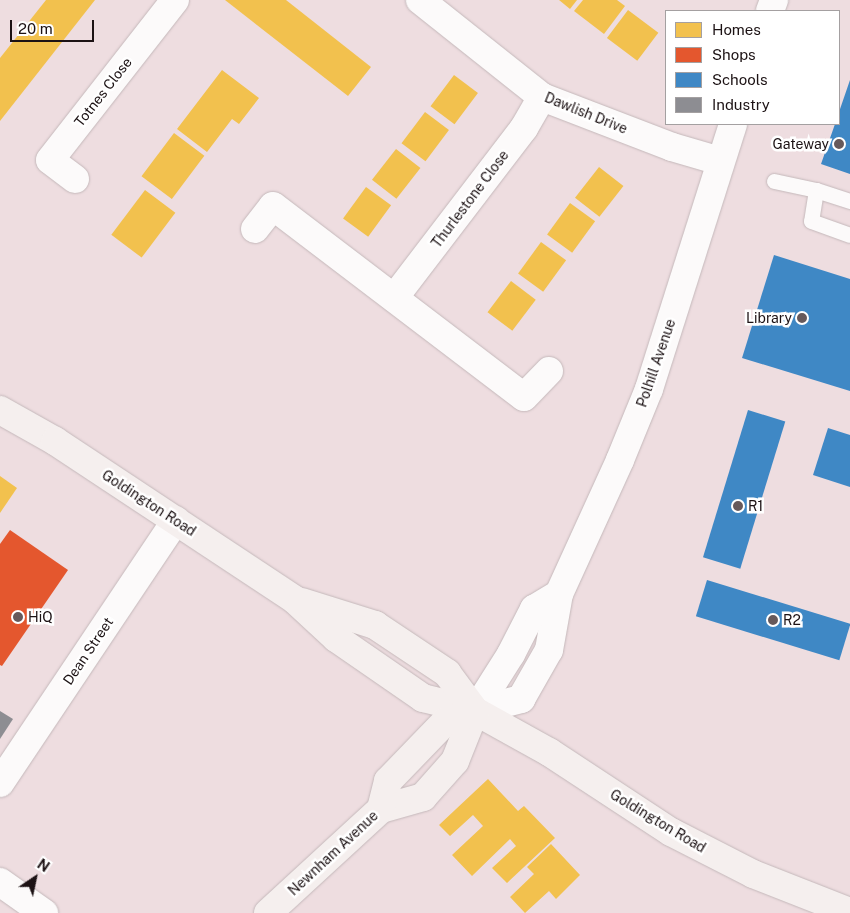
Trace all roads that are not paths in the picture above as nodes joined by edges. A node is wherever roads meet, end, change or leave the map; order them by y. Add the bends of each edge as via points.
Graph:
1 (175, 0) edge
2 (420, 0) edge
3 (542, 97) junction
4 (733, 125) edge
5 (720, 161) junction
6 (75, 179) dead end
7 (774, 181) dead end
8 (816, 190) junction
9 (850, 201) edge
10 (255, 229) dead end
11 (850, 235) edge
12 (394, 298) junction
13 (549, 371) dead end
14 (0, 410) edge
15 (176, 520) junction
16 (476, 711) junction
17 (0, 782) edge
18 (381, 809) junction
19 (0, 882) edge
20 (850, 912) edge
21 (44, 913) edge
22 (268, 913) edge

1 - 6 street, Totnes Close via 50,160
2 - 3 street, Dawlish Drive
3 - 5 street, Dawlish Drive via 672,147
3 - 12 street, Thurlestone Close via 524,128
4 - 5 street, Polhill Avenue
5 - 16 street, Polhill Avenue via 649,389 559,594 549,650 521,699
7 - 8 lane
8 - 9 lane
8 - 11 lane via 811,221
10 - 12 street via 273,206
12 - 13 street via 524,397
14 - 15 main road, Goldington Road via 55,441
15 - 16 main road, Goldington Road via 295,600 336,638 423,698
15 - 17 street, Dean Street
16 - 18 main road, Newnham Avenue via 444,722 407,760 388,781
16 - 18 main road via 455,761 423,797
16 - 20 main road, Goldington Road via 549,752 671,832 753,874
18 - 22 main road, Newnham Avenue
19 - 21 street

